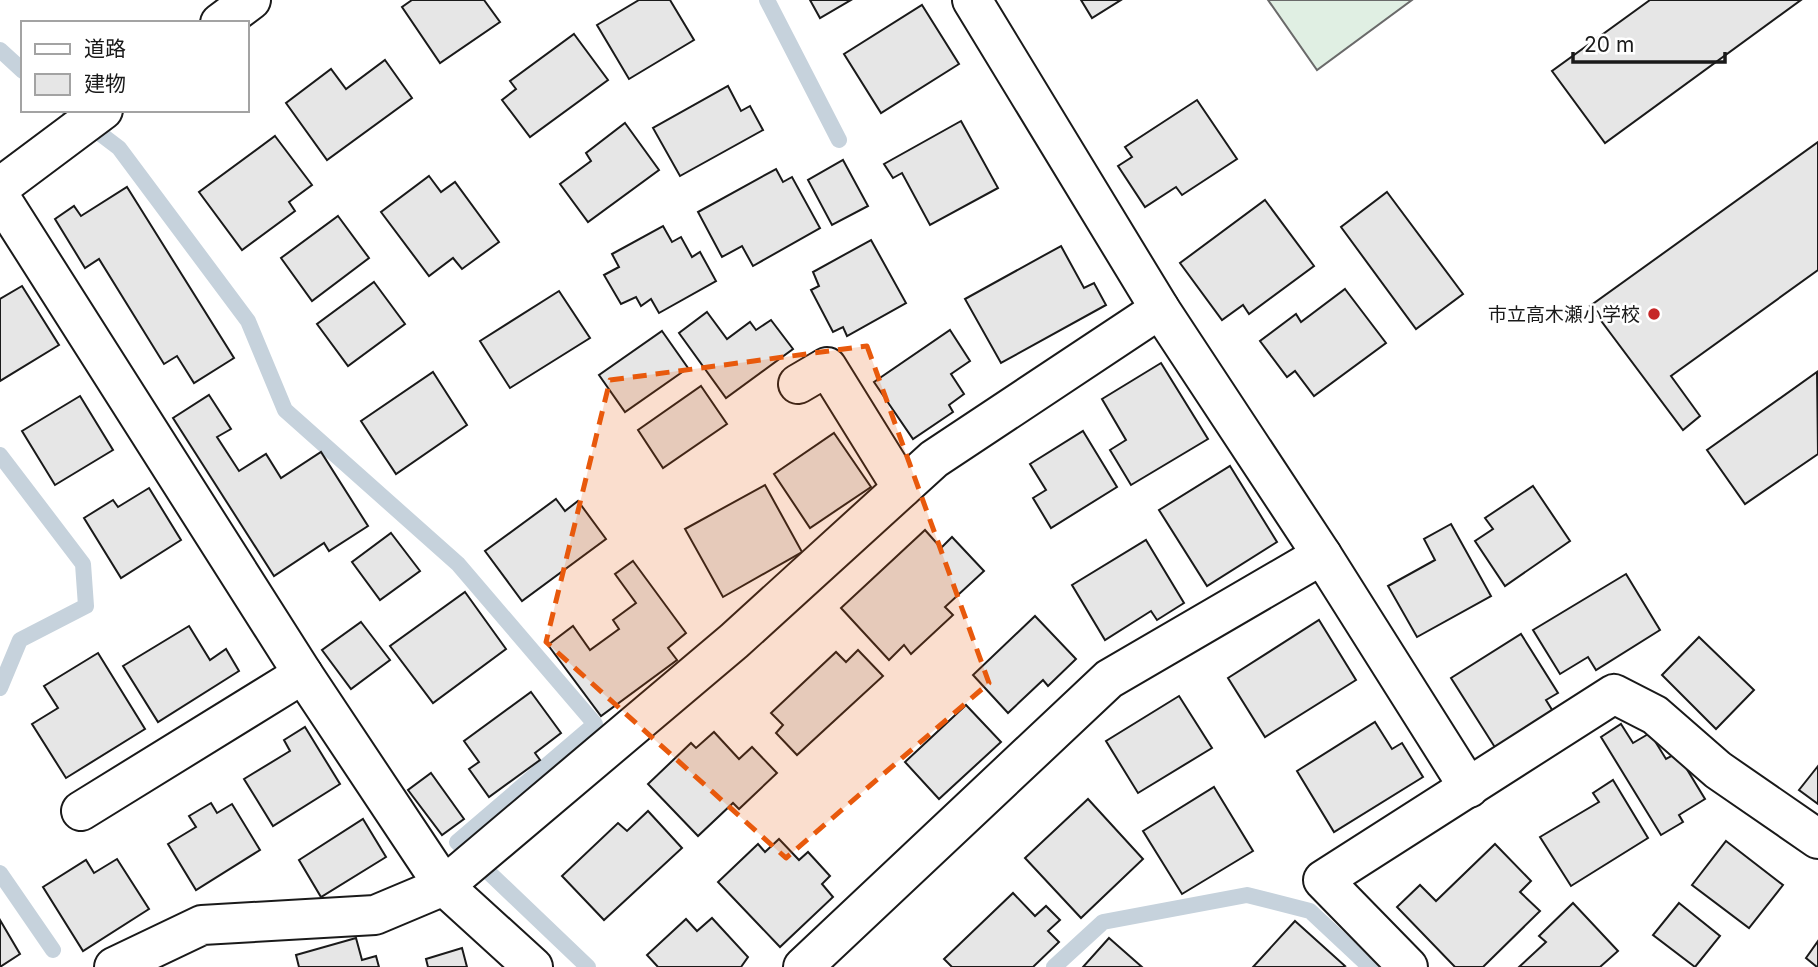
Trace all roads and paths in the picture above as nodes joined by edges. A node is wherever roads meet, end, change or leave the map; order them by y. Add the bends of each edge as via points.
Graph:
1 (198, 0) edge
2 (251, 0) edge
3 (972, 0) edge
4 (209, 21) edge
5 (223, 21) edge
6 (92, 119) edge
7 (0, 187) edge
8 (0, 197) edge
9 (1160, 309) junction
10 (798, 384) dead end
11 (902, 488) junction
12 (1322, 555) junction
13 (303, 674) junction
14 (1469, 788) junction
15 (80, 811) dead end
16 (1818, 839) edge
17 (464, 869) junction
18 (1393, 962) edge
19 (114, 967) edge
20 (533, 967) edge
21 (803, 967) edge

1 - 4 street
2 - 5 street
3 - 9 street
6 - 7 street
8 - 13 street
9 - 11 street via 934,459
9 - 12 street
10 - 11 street via 827,367
11 - 17 street via 734,641
12 - 14 street
12 - 21 street via 1109,679
13 - 15 street
13 - 17 street
14 - 16 street via 1614,694 1655,715 1718,770
14 - 18 street via 1323,880
17 - 19 street via 375,915 202,925
17 - 20 street

